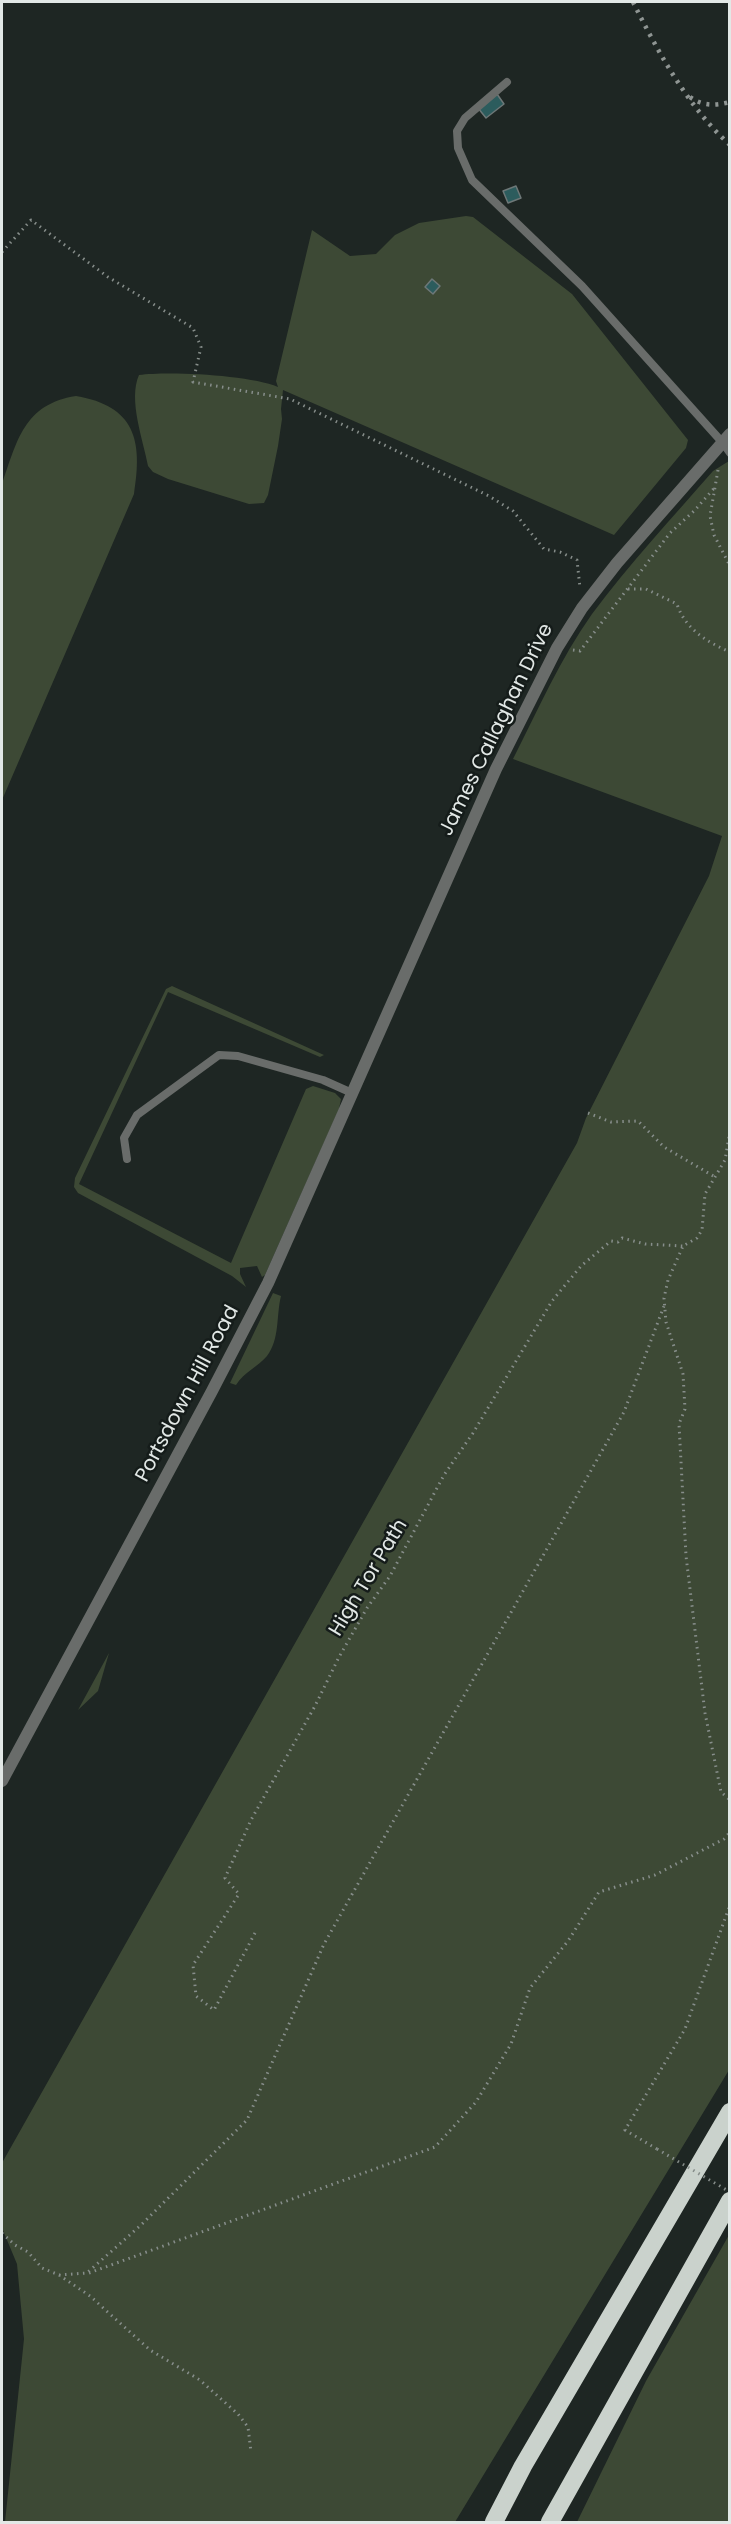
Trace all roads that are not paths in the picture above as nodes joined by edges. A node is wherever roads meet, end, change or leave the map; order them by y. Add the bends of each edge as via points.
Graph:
1 (507, 82) dead end
2 (727, 443) edge
3 (387, 1015) joint
4 (352, 1093) junction
5 (127, 1159) dead end
6 (2, 1781) edge
7 (729, 2112) edge
8 (729, 2201) edge
9 (494, 2523) edge
10 (550, 2523) edge

1 - 2 lane via 465,118 457,131 458,148 472,180 582,286
2 - 3 street, James Callaghan Drive via 644,530 582,608 556,648 496,769
3 - 4 street, Portsdown Hill Road
4 - 5 lane via 323,1080 238,1056 219,1055 136,1114 124,1138
4 - 6 street, Portsdown Hill Road via 268,1283
7 - 9 highway via 523,2466
8 - 10 highway

